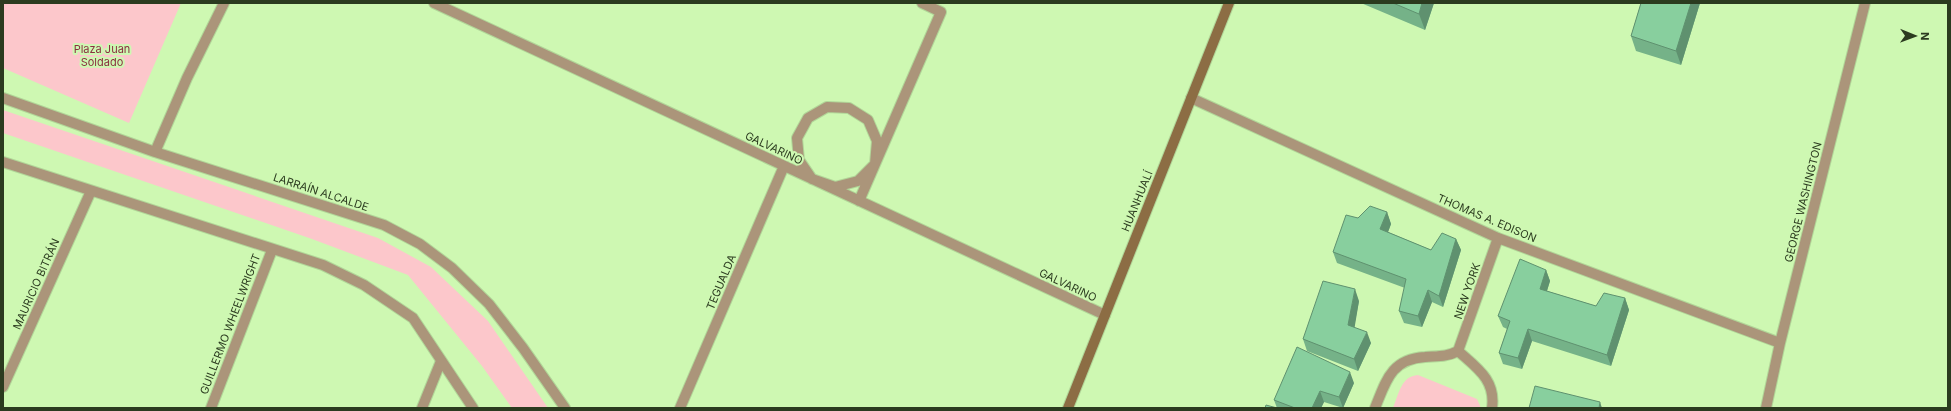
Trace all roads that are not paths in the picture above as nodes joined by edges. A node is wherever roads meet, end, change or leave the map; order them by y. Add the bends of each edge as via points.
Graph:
1 (224, 3) edge
2 (434, 3) edge
3 (922, 3) edge
4 (1229, 3) edge
5 (1865, 3) edge
6 (3, 98) edge
7 (1191, 98) junction
8 (155, 152) junction
9 (3, 162) edge
10 (876, 164) junction
11 (784, 166) junction
12 (812, 179) junction
13 (91, 191) junction
14 (859, 201) junction
15 (1498, 238) junction
16 (272, 250) junction
17 (1105, 315) junction
18 (1780, 343) junction
19 (1458, 351) junction
20 (441, 361) junction
21 (3, 387) edge
22 (210, 408) edge
23 (422, 408) edge
24 (473, 408) edge
25 (565, 408) edge
26 (680, 408) edge
27 (1068, 408) edge
28 (1375, 408) edge
29 (1492, 408) edge
30 (1766, 408) edge

1 - 8 street via 187,78
2 - 11 street, GALVARINO
3 - 10 street via 941,12
4 - 7 main road, HUANHUALÍ
5 - 18 street, GEORGE WASHINGTON
6 - 8 street, LARRAÍN ALCALDE
7 - 15 street, THOMAS A. EDISON
7 - 17 main road, HUANHUALÍ
8 - 25 street, LARRAÍN ALCALDE via 384,225 420,244 452,268 489,304
9 - 13 street
10 - 12 street via 858,181 835,187
10 - 12 street via 877,141 868,120 849,108 827,107 808,118 797,138 799,160
10 - 14 street
11 - 12 street, GALVARINO
11 - 26 street, TEGUALDA
12 - 14 street, GALVARINO
13 - 16 street
13 - 21 street, MAURICIO BITRÁN
14 - 17 street, GALVARINO
15 - 18 street, THOMAS A. EDISON
15 - 19 street, NEW YORK
16 - 20 street via 324,265 370,290 413,318
16 - 22 street, GUILLERMO WHEELWRIGHT
17 - 27 main road, HUANHUALÍ
18 - 30 street, GEORGE WASHINGTON
19 - 28 street via 1449,356 1418,357 1403,362 1390,373
19 - 29 street via 1485,376 1493,396
20 - 23 street
20 - 24 street

